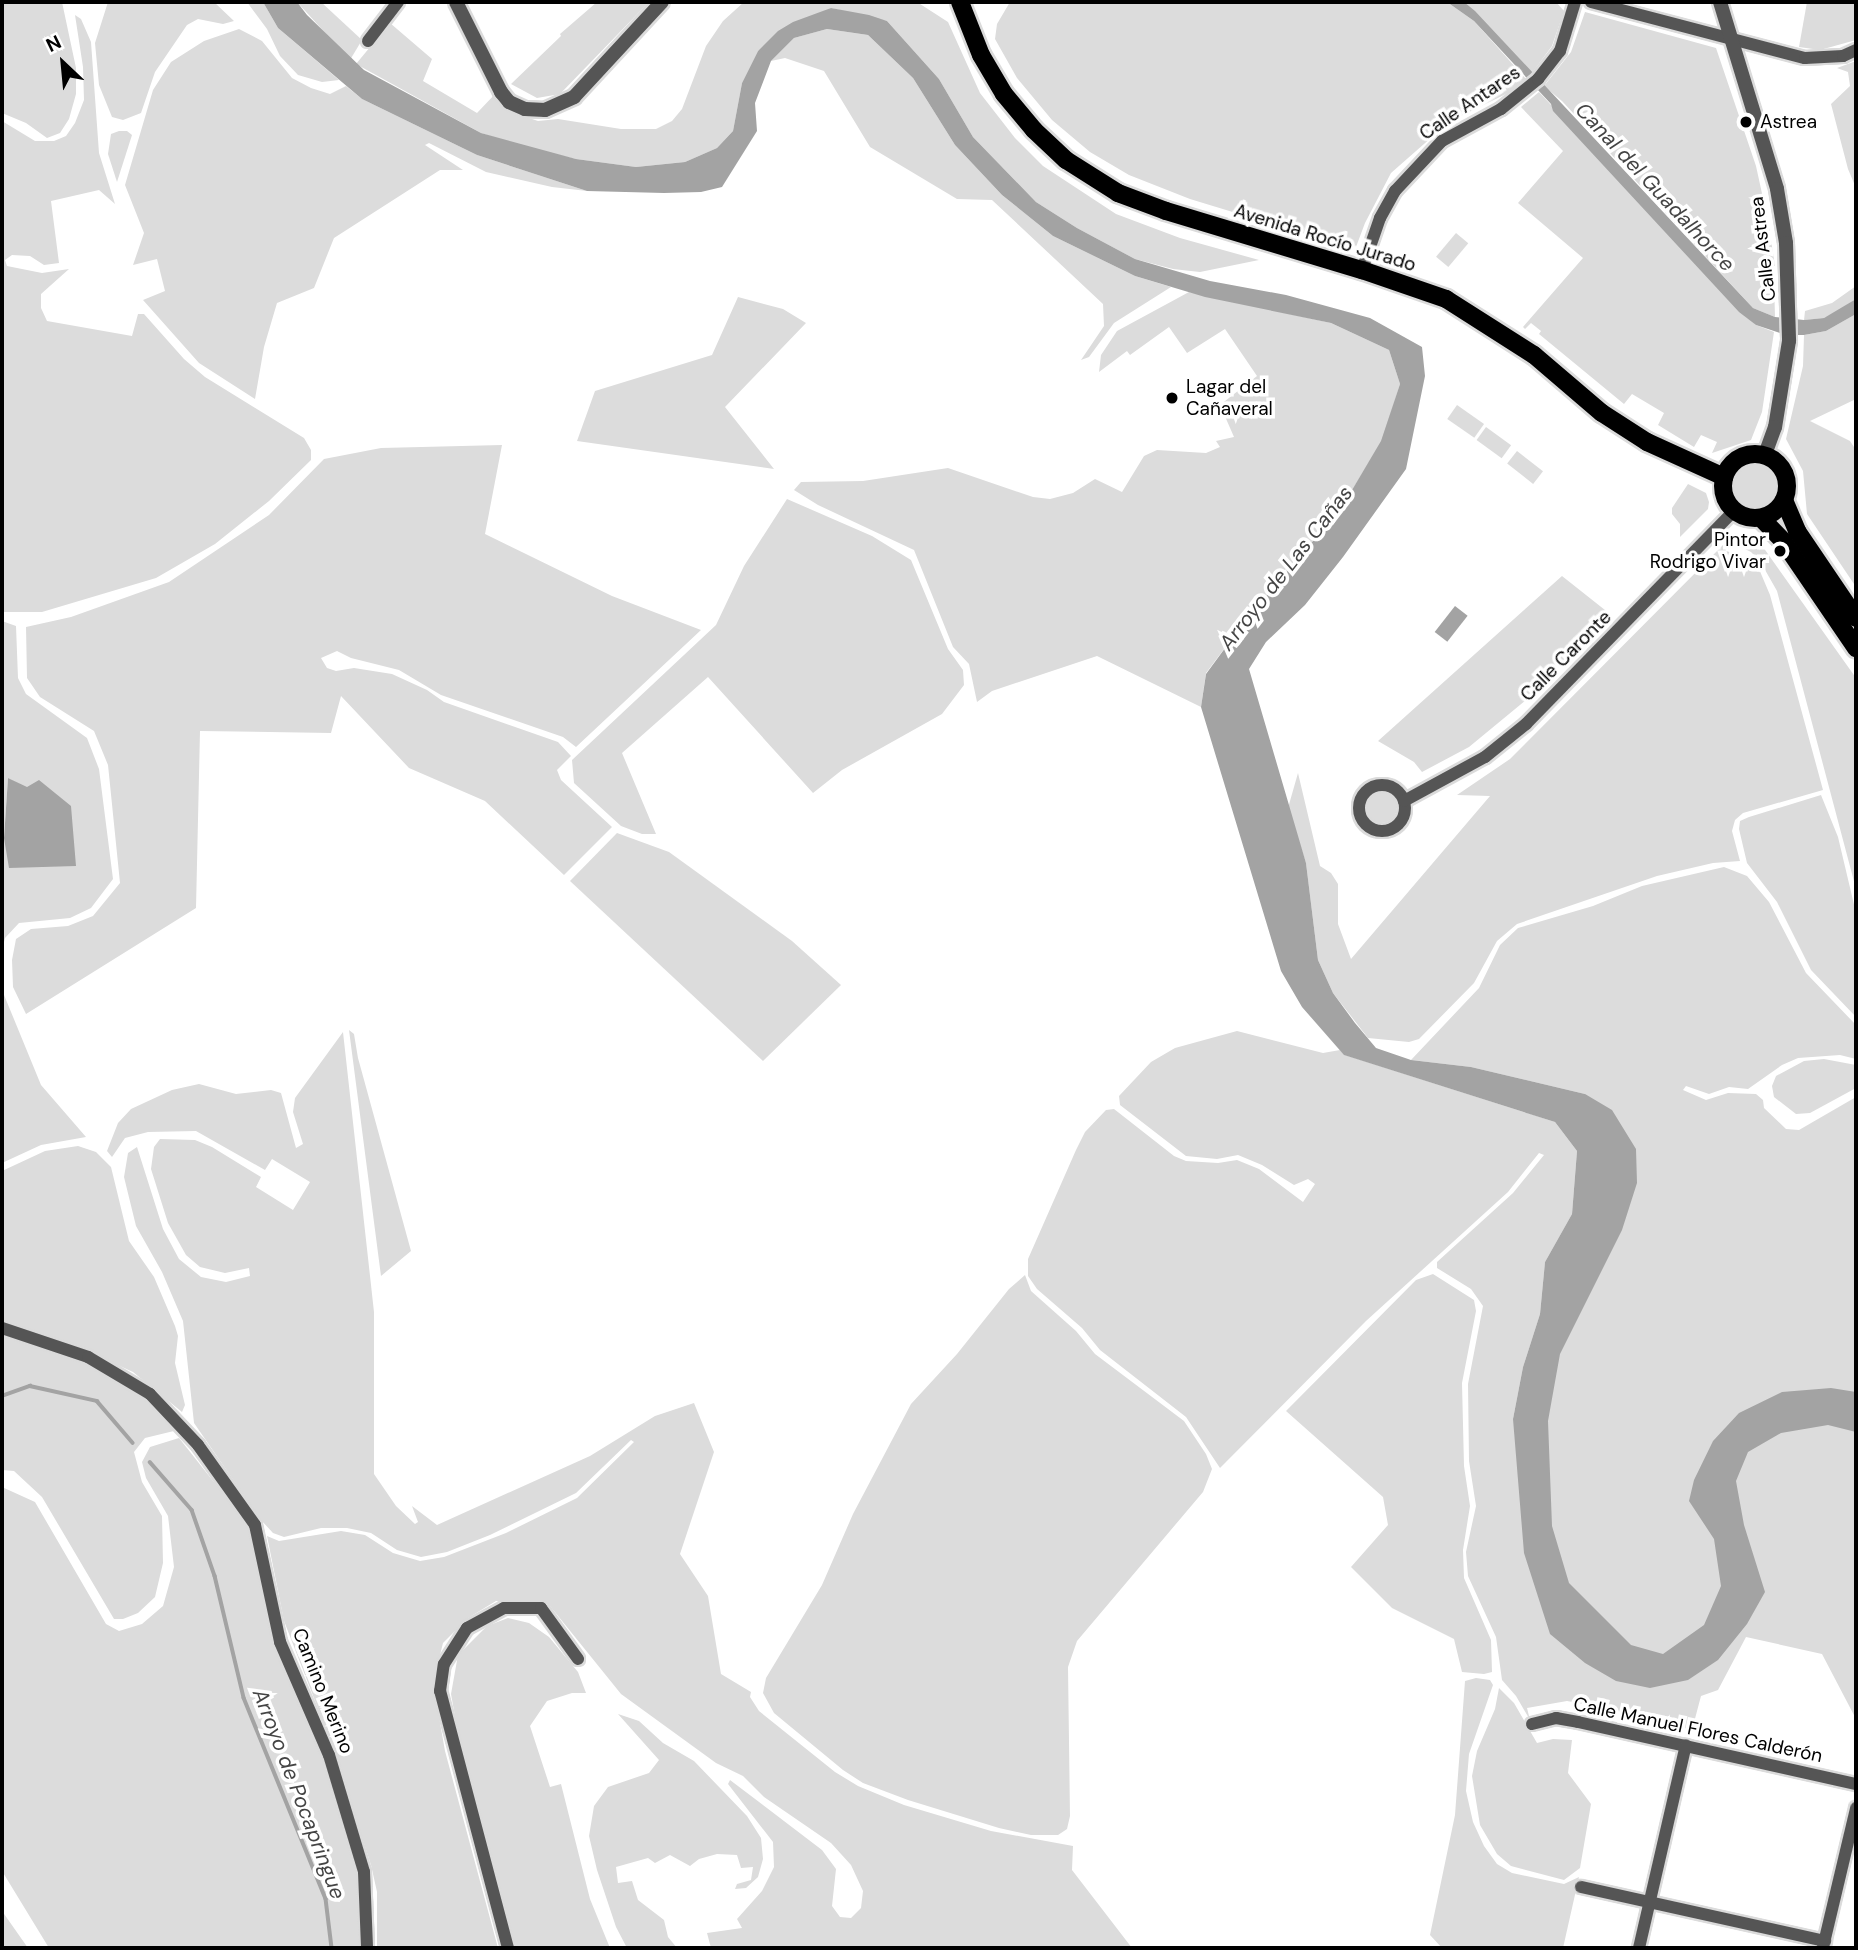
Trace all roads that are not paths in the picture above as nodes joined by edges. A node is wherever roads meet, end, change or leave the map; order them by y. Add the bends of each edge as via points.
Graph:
1 (398, 2) edge
2 (456, 2) edge
3 (662, 2) edge
4 (960, 2) edge
5 (1575, 2) edge
6 (1591, 2) edge
7 (1720, 2) edge
8 (1731, 38) junction
9 (368, 41) dead end
10 (1854, 51) edge
11 (1362, 270) junction
12 (1766, 455) junction
13 (1724, 477) junction
14 (1784, 500) junction
15 (1734, 511) junction
16 (1761, 518) junction
17 (1856, 618) edge
18 (1856, 648) edge
19 (1404, 801) dead end
20 (2, 1328) edge
21 (578, 1659) dead end
22 (1532, 1724) dead end
23 (1686, 1745) junction
24 (1856, 1784) edge
25 (1856, 1808) edge
26 (1581, 1887) dead end
27 (1649, 1902) junction
28 (1824, 1945) edge
29 (367, 1948) edge
30 (508, 1948) edge
31 (1639, 1948) edge

1 - 9 street
2 - 3 street via 509,102 545,110 574,97
4 - 11 main road, Avenida Rocío Jurado via 981,55 1004,94 1066,160 1118,193 1166,211
5 - 11 street, Calle Antares via 1560,51 1541,75 1500,109 1442,141 1395,191
6 - 8 street
7 - 8 street, Calle Astrea
8 - 10 street via 1805,58
8 - 12 street, Calle Astrea via 1777,189 1786,243 1788,341 1775,427
11 - 13 main road, Avenida Rocío Jurado via 1446,299 1534,355 1602,413 1636,435
12 - 13 main road via 1755,453 1736,460
12 - 14 main road via 1786,473
13 - 15 main road via 1727,501
14 - 16 main road via 1775,512
14 - 17 main road via 1797,531
15 - 16 main road
15 - 19 street, Calle Caronte via 1526,724 1485,757
16 - 18 main road via 1783,541
20 - 29 street, Camino Merino via 88,1357 150,1394 198,1445 254,1525 279,1642 329,1755 364,1872
21 - 30 street via 541,1608 504,1608 467,1628 444,1664 440,1691
22 - 23 street, Calle Manuel Flores Calderón via 1556,1718
23 - 24 street, Calle Manuel Flores Calderón
23 - 27 street
25 - 28 street
26 - 27 street
27 - 28 street
27 - 31 street

